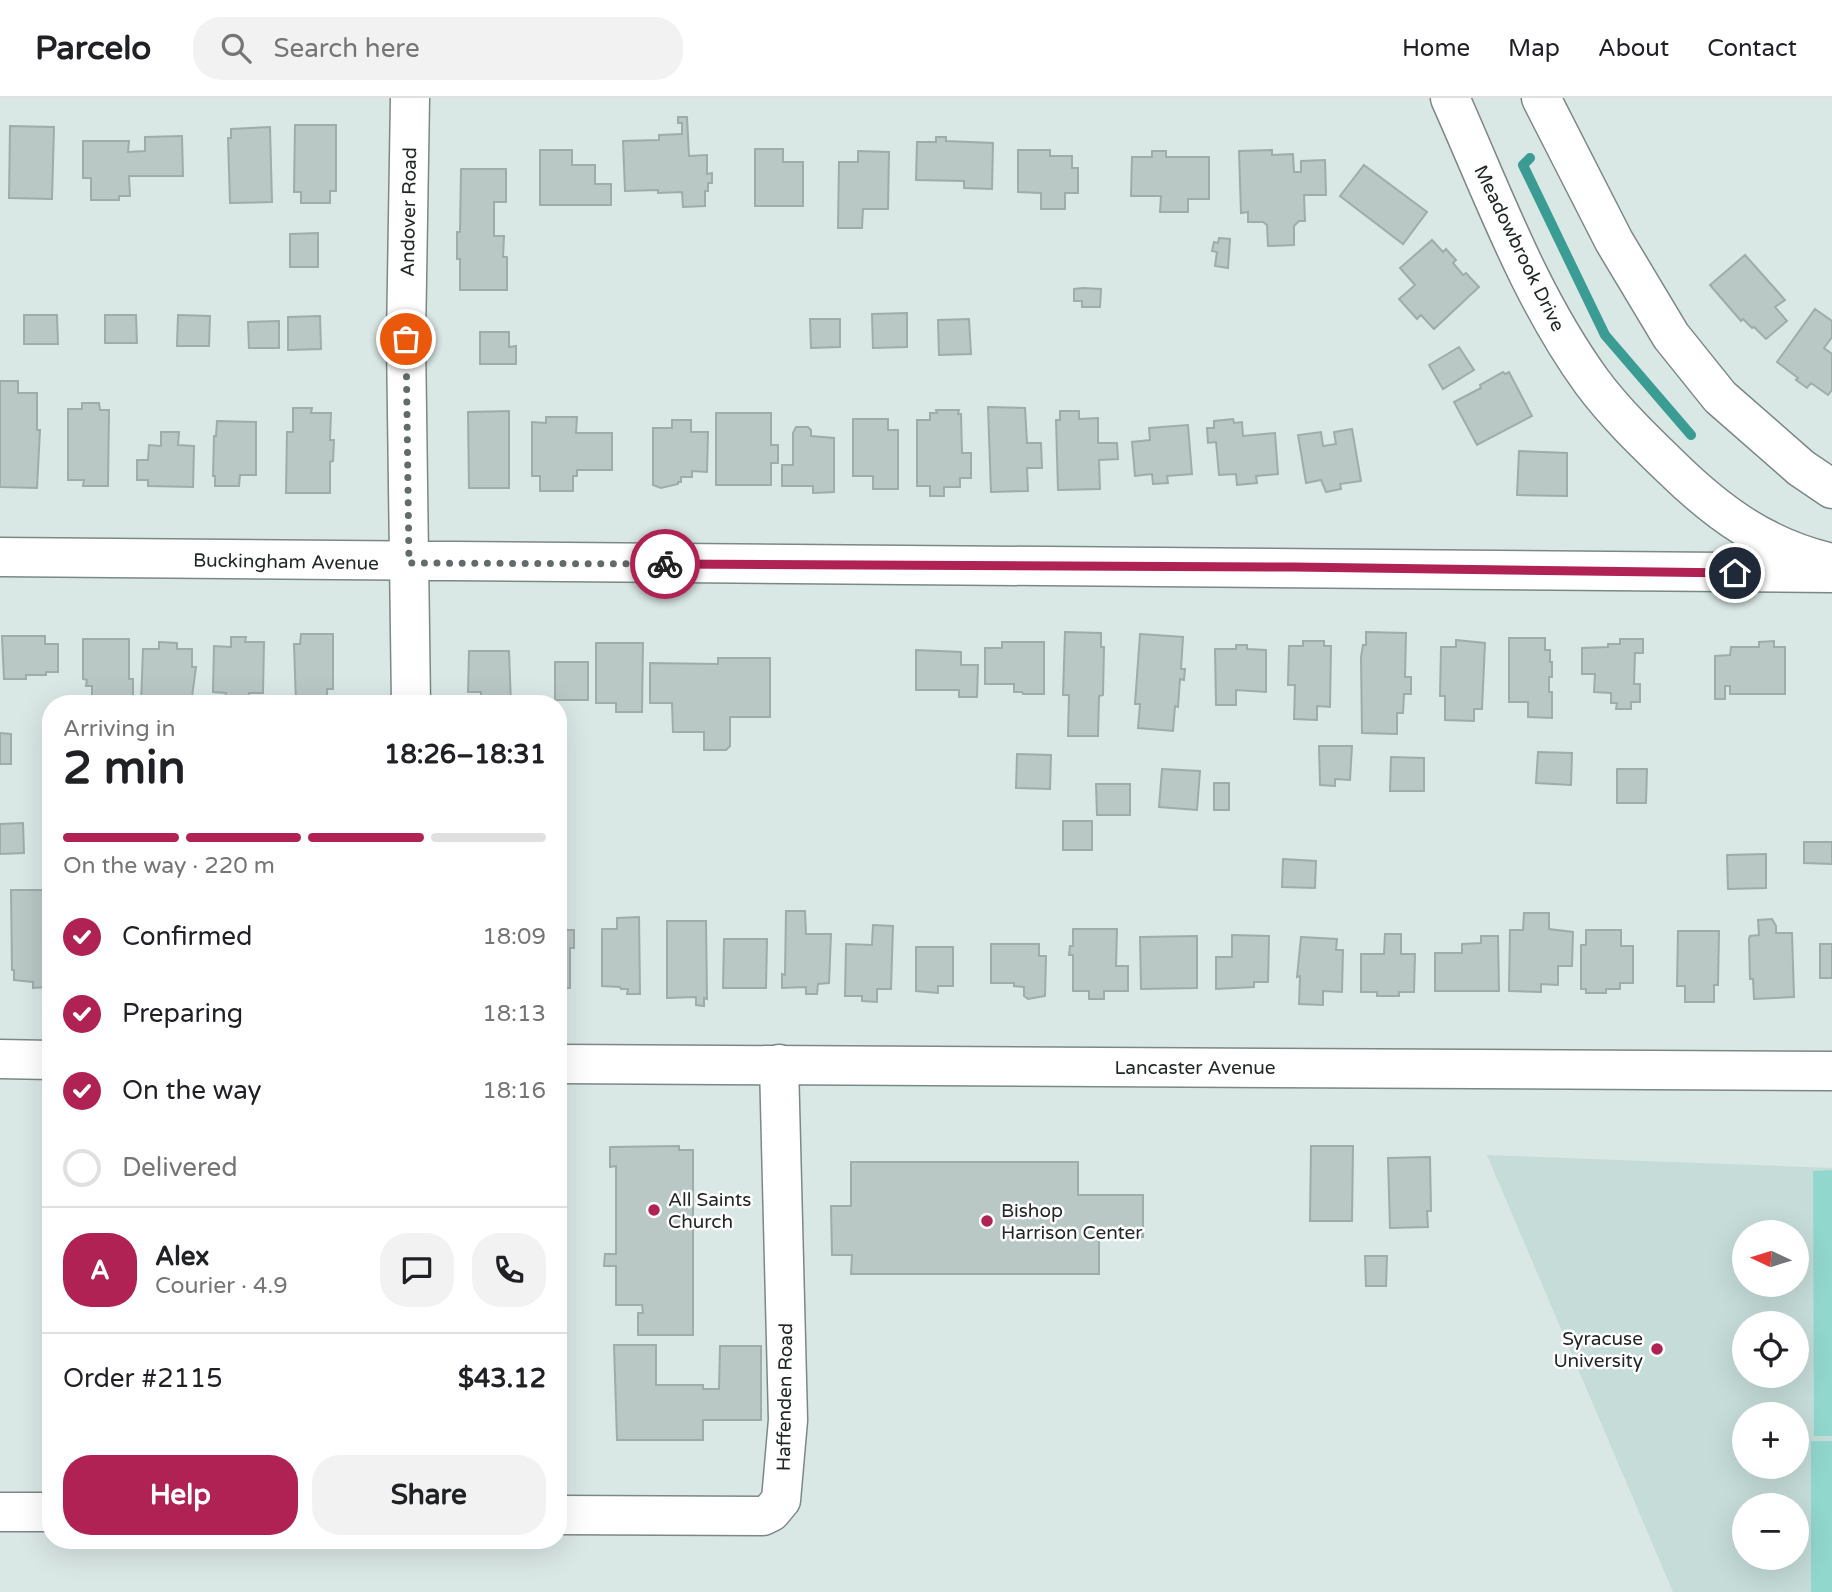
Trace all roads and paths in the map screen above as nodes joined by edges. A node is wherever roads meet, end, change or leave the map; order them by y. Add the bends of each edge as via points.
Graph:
1 (410, 98) edge
2 (1450, 98) edge
3 (1541, 98) edge
4 (1832, 489) edge
5 (0, 557) edge
6 (409, 563) junction
7 (1832, 563) edge
8 (1832, 573) edge
9 (411, 695) edge
10 (0, 1059) edge
11 (42, 1060) edge
12 (567, 1064) edge
13 (779, 1064) junction
14 (1832, 1071) edge
15 (0, 1512) edge
16 (42, 1512) edge
17 (567, 1515) edge

1 - 6 street, Andover Road
2 - 7 street, Meadowbrook Drive via 1552,320 1593,383 1639,436 1705,499 1763,539
3 - 4 street via 1614,241 1671,336 1720,397
5 - 6 street, Buckingham Avenue
6 - 8 street, Buckingham Avenue
6 - 9 street, Andover Road
10 - 11 street
12 - 13 street, Lancaster Avenue
13 - 14 street, Lancaster Avenue
13 - 17 street, Haffenden Road via 788,1420 781,1500 763,1516
15 - 16 street

